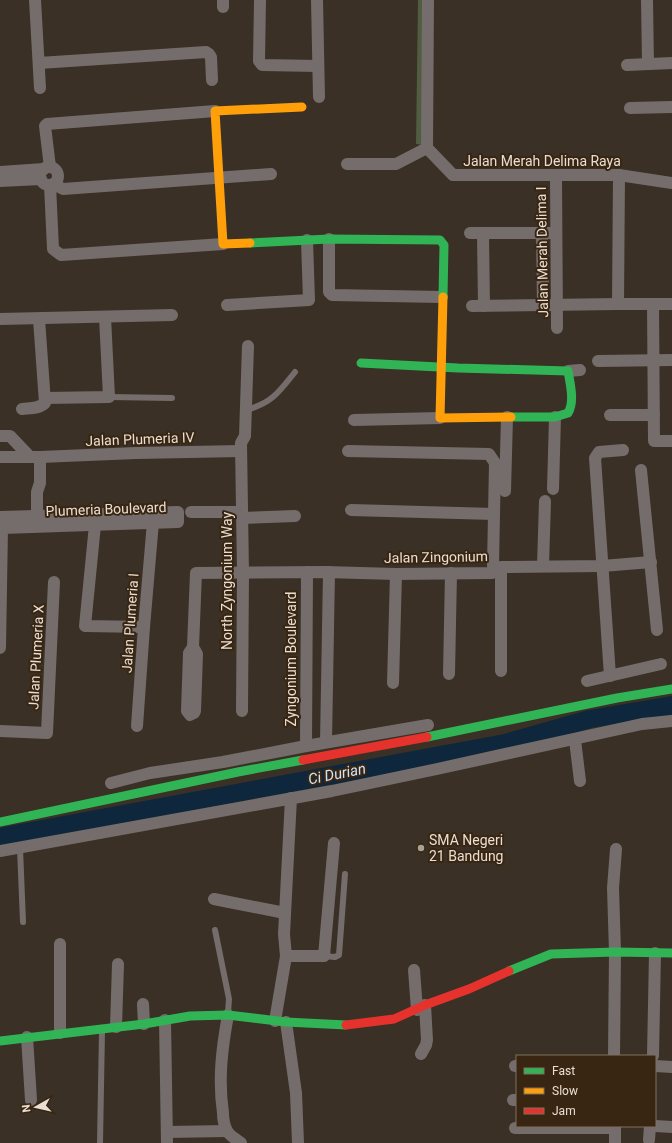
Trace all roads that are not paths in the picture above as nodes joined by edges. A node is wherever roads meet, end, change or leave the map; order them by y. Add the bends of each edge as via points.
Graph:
1 (35, 0) edge
2 (260, 0) edge
3 (317, 0) edge
4 (428, 0) edge
5 (647, 0) edge
6 (40, 63) junction
7 (672, 63) edge
8 (648, 64) junction
9 (627, 65) dead end
10 (318, 66) junction
11 (212, 80) dead end
12 (40, 88) dead end
13 (319, 97) dead end
14 (302, 107) dead end
15 (672, 107) edge
16 (630, 108) dead end
17 (215, 111) junction
18 (427, 148) junction
19 (347, 164) dead end
20 (0, 172) edge
21 (271, 174) dead end
22 (620, 175) junction
23 (48, 176) junction
24 (556, 176) junction
25 (218, 177) junction
26 (0, 181) edge
27 (672, 182) edge
28 (470, 233) dead end
29 (542, 233) junction
30 (556, 233) junction
31 (483, 234) junction
32 (329, 239) junction
33 (308, 240) junction
34 (224, 244) junction
35 (442, 298) junction
36 (618, 304) junction
37 (653, 304) junction
38 (672, 304) edge
39 (227, 305) dead end
40 (543, 305) junction
41 (557, 305) junction
42 (172, 315) dead end
43 (105, 317) junction
44 (0, 318) edge
45 (39, 319) junction
46 (557, 328) dead end
47 (248, 346) dead end
48 (653, 360) junction
49 (672, 360) edge
50 (598, 361) dead end
51 (361, 363) dead end
52 (442, 367) junction
53 (580, 370) dead end
54 (568, 371) junction
55 (295, 372) dead end
56 (109, 397) junction
57 (45, 398) junction
58 (172, 398) dead end
59 (22, 408) dead end
60 (246, 410) junction
61 (610, 415) dead end
62 (654, 415) junction
63 (507, 417) junction
64 (440, 418) junction
65 (554, 418) junction
66 (354, 420) dead end
67 (0, 436) edge
68 (672, 441) edge
69 (623, 450) dead end
70 (241, 451) junction
71 (348, 451) dead end
72 (0, 457) edge
73 (35, 457) junction
74 (641, 470) dead end
75 (553, 489) dead end
76 (505, 491) dead end
77 (545, 501) dead end
78 (351, 510) dead end
79 (191, 512) dead end
80 (494, 514) junction
81 (242, 515) junction
82 (295, 516) dead end
83 (153, 517) joint
84 (96, 519) junction
85 (1, 521) edge
86 (37, 521) junction
87 (651, 562) junction
88 (544, 566) junction
89 (598, 566) junction
90 (497, 570) junction
91 (319, 572) junction
92 (244, 573) junction
93 (450, 573) junction
94 (396, 574) junction
95 (54, 582) dead end
96 (0, 588) edge
97 (144, 627) junction
98 (657, 630) dead end
99 (0, 639) edge
100 (193, 647) dead end
101 (0, 648) edge
102 (661, 664) dead end
103 (501, 671) dead end
104 (450, 674) dead end
105 (610, 676) junction
106 (587, 681) dead end
107 (393, 683) dead end
108 (672, 689) edge
109 (242, 711) dead end
110 (672, 721) edge
111 (428, 725) dead end
112 (137, 726) dead end
113 (0, 731) edge
114 (575, 740) junction
115 (326, 742) junction
116 (306, 746) junction
117 (580, 781) dead end
118 (111, 782) dead end
119 (291, 798) junction
120 (0, 822) edge
121 (334, 843) dead end
122 (20, 848) junction
123 (616, 849) dead end
124 (0, 852) edge
125 (345, 874) dead end
126 (214, 899) dead end
127 (285, 913) junction
128 (23, 922) dead end
129 (215, 930) dead end
130 (60, 944) dead end
131 (615, 952) junction
132 (655, 953) junction
133 (672, 953) edge
134 (286, 956) junction
135 (324, 956) junction
136 (118, 964) dead end
137 (414, 970) dead end
138 (143, 1004) dead end
139 (421, 1007) junction
140 (228, 1015) junction
141 (165, 1020) junction
142 (281, 1022) junction
143 (144, 1024) junction
144 (116, 1027) junction
145 (102, 1028) junction
146 (60, 1033) junction
147 (27, 1037) junction
148 (0, 1041) edge
149 (421, 1054) dead end
150 (614, 1055) edge
151 (653, 1055) edge
152 (656, 1066) edge
153 (672, 1067) edge
154 (31, 1100) dead end
155 (656, 1126) edge
156 (615, 1127) edge
157 (650, 1127) edge
158 (672, 1127) edge
159 (515, 1128) dead end
160 (227, 1131) junction
161 (167, 1138) edge
162 (649, 1140) dead end
163 (100, 1143) edge
164 (241, 1143) edge
165 (298, 1143) edge
166 (614, 1143) edge

1 - 6 street
2 - 10 street via 262,65
3 - 10 street
4 - 18 street
5 - 8 street
6 - 11 street via 206,52 211,57
6 - 12 street
7 - 8 street
8 - 9 street
10 - 13 street
14 - 17 street
15 - 16 street
17 - 23 street via 47,124 45,126
17 - 25 street
18 - 19 street via 396,164
18 - 24 street, Jalan Merah Delima Raya via 453,175
20 - 23 street
21 - 25 street
22 - 24 street, Jalan Merah Delima Raya
22 - 27 street, Jalan Merah Delima Raya
22 - 36 street
23 - 25 street via 63,188
23 - 26 street
23 - 34 street via 53,249 61,255
24 - 30 street, Jalan Merah Delima I
25 - 34 street
28 - 31 street
29 - 30 street
29 - 31 street
29 - 40 street
30 - 41 street, Jalan Merah Delima I
31 - 40 street via 478,306
32 - 33 street
32 - 35 street via 329,292 332,295
32 - 35 street via 440,240 444,245
33 - 34 street
33 - 39 street via 309,300
35 - 52 street
36 - 37 street
36 - 41 street
37 - 38 street
37 - 48 street
40 - 41 street
41 - 46 street, Jalan Merah Delima I
42 - 43 street
43 - 45 street
43 - 56 street
44 - 45 street
45 - 57 street
47 - 60 street, North Zyngonium Way
48 - 49 street
48 - 50 street
48 - 62 street
51 - 52 street
52 - 54 street
52 - 64 street
53 - 54 street
54 - 65 street via 571,409 565,415
55 - 60 lane via 281,390 266,402
56 - 57 street
56 - 58 lane
57 - 59 street via 42,406
60 - 70 street, North Zyngonium Way via 246,436 241,443
61 - 62 street
62 - 68 street via 654,441
63 - 64 street
63 - 65 street
63 - 76 street
64 - 66 street
65 - 75 street
67 - 73 street via 10,436
69 - 89 street via 599,452 594,458 598,508
70 - 73 street, Jalan Plumeria IV
70 - 81 street, North Zyngonium Way
71 - 80 street via 489,454 495,463
72 - 73 street, Jalan Plumeria IV
73 - 86 street via 40,483 37,492
74 - 87 street
77 - 88 street
78 - 80 street
79 - 81 street
80 - 90 street via 493,566
81 - 82 street
81 - 92 street, North Zyngonium Way
83 - 84 street, Plumeria Boulevard
83 - 97 street, Jalan Plumeria I
84 - 86 street, Plumeria Boulevard
84 - 97 street via 85,626
85 - 86 street, Plumeria Boulevard
85 - 96 street
87 - 89 street, Jalan Zingonium
87 - 98 street
88 - 89 street, Jalan Zingonium
88 - 90 street, Jalan Zingonium via 501,567
89 - 105 street
90 - 93 street, Jalan Zingonium via 492,573
90 - 103 street via 501,573
91 - 92 street, Jalan Zingonium
91 - 94 street, Jalan Zingonium
91 - 115 street
91 - 116 street, Zyngonium Boulevard
92 - 100 street, Jalan Zingonium via 196,573
92 - 109 street, North Zyngonium Way
93 - 94 street, Jalan Zingonium
93 - 104 street
94 - 107 street
95 - 113 street, Jalan Plumeria X via 47,733
96 - 99 street
97 - 112 street, Jalan Plumeria I
99 - 101 street
102 - 105 street
105 - 106 street
108 - 120 street via 238,772
110 - 114 street via 642,724
111 - 115 street
114 - 117 street
114 - 119 street
115 - 116 street
116 - 118 street
119 - 122 street
119 - 127 street
121 - 135 street
122 - 124 street
122 - 128 lane
123 - 131 street via 613,888
125 - 135 lane via 339,955
126 - 127 street
127 - 134 street
129 - 140 lane via 228,994
130 - 146 street
131 - 132 street
131 - 139 street via 551,954
131 - 150 street
132 - 133 street
132 - 151 street
134 - 135 street
134 - 142 street
136 - 144 street
137 - 139 street
138 - 143 street
139 - 142 street via 398,1018 366,1023 340,1025
139 - 149 street via 427,1040
140 - 141 street via 190,1016
140 - 142 street
140 - 160 street via 220,1072 224,1125
141 - 143 street
141 - 161 street
142 - 165 street via 296,1096
143 - 144 street
144 - 145 street
145 - 146 street
145 - 163 lane
146 - 147 street
147 - 148 street
147 - 154 street
152 - 153 street
155 - 158 street
156 - 159 street
156 - 166 street
157 - 162 street
160 - 161 street
160 - 164 street

